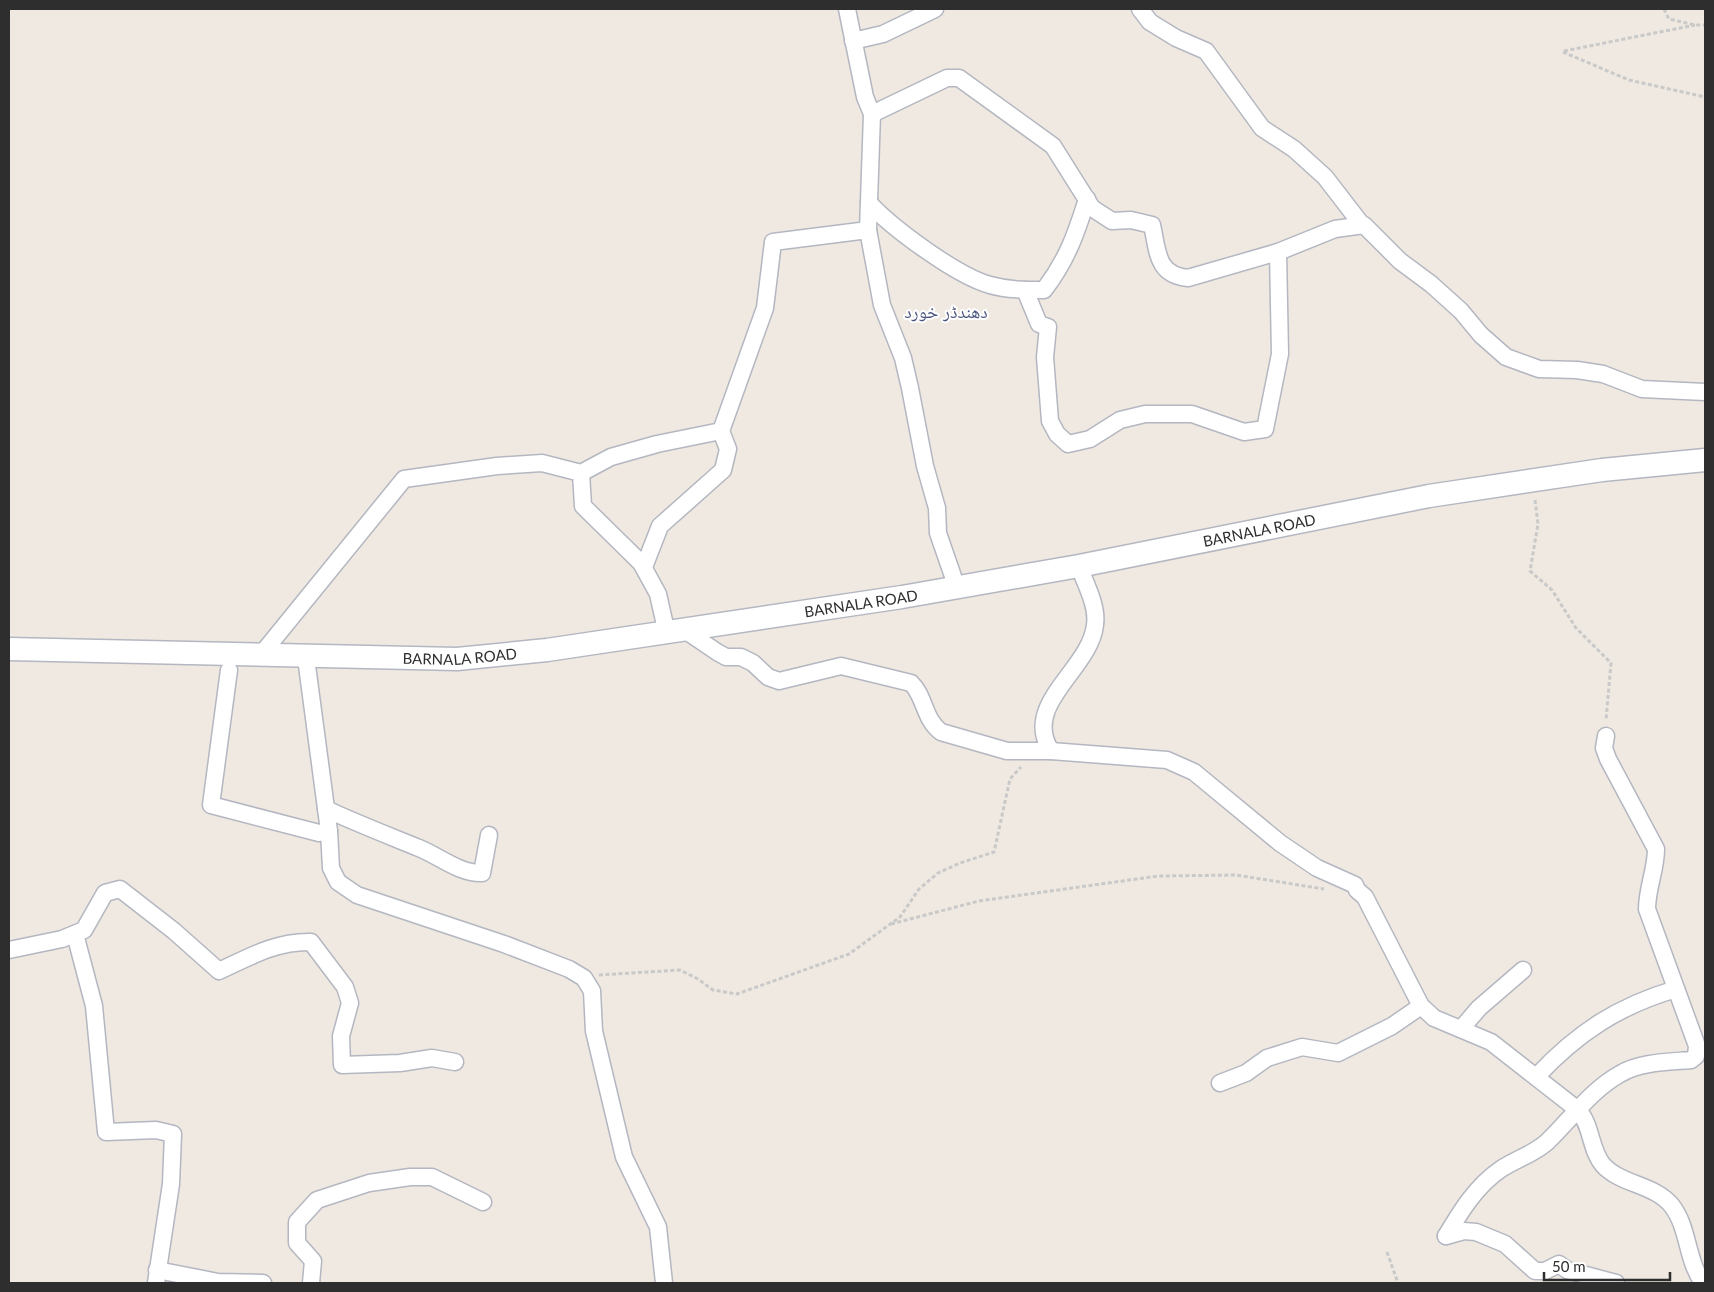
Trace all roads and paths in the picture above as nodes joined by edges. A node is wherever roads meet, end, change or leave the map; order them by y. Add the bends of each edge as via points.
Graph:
1 (847, 9) edge
2 (935, 9) edge
3 (1140, 9) edge
4 (1664, 9) edge
5 (1695, 25) junction
6 (1705, 25) edge
7 (854, 41) junction
8 (1705, 97) edge
9 (872, 114) junction
10 (1087, 199) junction
11 (869, 203) junction
12 (1362, 225) junction
13 (868, 230) junction
14 (1278, 252) junction
15 (1025, 290) junction
16 (1705, 392) edge
17 (721, 431) junction
18 (1705, 460) edge
19 (581, 473) junction
20 (1532, 480) junction
21 (1079, 566) junction
22 (644, 567) junction
23 (957, 588) junction
24 (677, 632) junction
25 (9, 649) edge
26 (260, 656) junction
27 (306, 658) junction
28 (229, 670) dead end
29 (1606, 736) joint
30 (1051, 751) junction
31 (326, 809) junction
32 (330, 831) junction
33 (489, 835) dead end
34 (1356, 885) junction
35 (888, 925) junction
36 (74, 934) junction
37 (9, 950) edge
38 (1523, 970) dead end
39 (584, 978) junction
40 (1676, 989) junction
41 (1421, 1006) junction
42 (1461, 1029) junction
43 (455, 1062) dead end
44 (1536, 1077) junction
45 (1220, 1083) dead end
46 (1578, 1110) junction
47 (483, 1202) dead end
48 (1387, 1252) dead end
49 (156, 1277) edge
50 (1696, 1281) edge
51 (263, 1283) edge
52 (311, 1283) edge
53 (664, 1283) edge
54 (1398, 1283) edge
55 (1616, 1283) edge

1 - 7 street
2 - 7 street via 883,34
3 - 12 street via 1150,22 1206,52 1262,128 1294,148 1325,178
4 - 5 path via 1670,19
5 - 6 path
5 - 8 path via 1563,52 1629,80
7 - 9 street via 865,97
9 - 10 street via 947,78 959,78 1053,146
9 - 11 street
10 - 14 street via 1092,208 1112,221 1131,220 1152,225 1163,267 1174,277 1188,278
10 - 15 street via 1074,242 1058,272 1044,290
11 - 13 street
11 - 15 street via 904,234 968,275 1008,290
12 - 14 street via 1335,229
12 - 16 street via 1455,306 1506,357 1539,369 1603,374 1642,389
13 - 17 street via 773,242 765,308
13 - 23 street via 882,305 904,365 937,508 938,533
14 - 15 street via 1280,354 1265,429 1244,432 1192,414 1145,414 1120,420 1090,439 1068,444 1050,421 1045,357 1048,327 1039,324
17 - 19 street via 611,457
17 - 22 street via 728,449 723,470 660,526
18 - 20 main road, BARNALA ROAD
19 - 22 street via 583,506
19 - 26 street via 542,464 497,466 404,480
20 - 21 main road, BARNALA ROAD via 1429,496
20 - 29 path via 1538,524 1530,571 1552,590 1576,628 1612,663
21 - 23 main road, BARNALA ROAD
21 - 30 street via 1096,624 1090,644 1050,701 1042,726 1045,742
22 - 24 street
23 - 24 main road, BARNALA ROAD
24 - 27 main road, BARNALA ROAD via 457,659
24 - 30 street via 726,656 741,657 768,677 779,680 841,666 911,683 918,689 933,727 941,732 1007,751
25 - 26 main road, BARNALA ROAD
26 - 27 main road, BARNALA ROAD
27 - 31 street
28 - 32 street via 210,805 319,833
29 - 40 street via 1604,748 1608,759 1656,849 1647,909
30 - 34 street via 1168,760 1194,772 1309,863
30 - 35 path via 1043,759 1022,766 1010,779 994,852 938,874 919,889 900,917
31 - 32 street
31 - 33 street via 370,830 420,848 470,874 482,873
32 - 39 street via 331,868 338,882 358,895 504,944
34 - 35 path via 1319,890 1236,875 1158,876 980,901
34 - 41 street via 1365,896
35 - 39 path via 849,954 737,994 713,990 680,970 610,973
36 - 37 street
36 - 43 street via 84,930 105,893 120,889 219,972 270,947 296,941 311,942 345,987 350,1003 341,1036 342,1064 400,1063 432,1058
36 - 49 street via 94,1006 106,1132 156,1130 173,1134 171,1184
38 - 42 street via 1479,1008
39 - 53 street via 592,991 594,1031 624,1157 658,1227
40 - 44 street via 1644,998 1600,1021 1561,1050
40 - 46 street via 1697,1046 1696,1056 1691,1060 1640,1066 1621,1073 1602,1086
41 - 42 street via 1434,1018
41 - 45 street via 1392,1026 1338,1053 1302,1047 1267,1058 1246,1074
42 - 44 street via 1491,1042
44 - 46 street
46 - 50 street via 1584,1117 1603,1165 1617,1176 1658,1194 1671,1205 1680,1220
46 - 55 street via 1546,1144 1502,1169 1481,1187 1463,1206 1446,1236 1464,1231 1476,1232 1505,1244 1534,1271 1545,1271 1559,1264 1567,1270
47 - 52 street via 432,1177 369,1184 317,1200 297,1222 297,1243 313,1261
48 - 54 path
49 - 51 street

